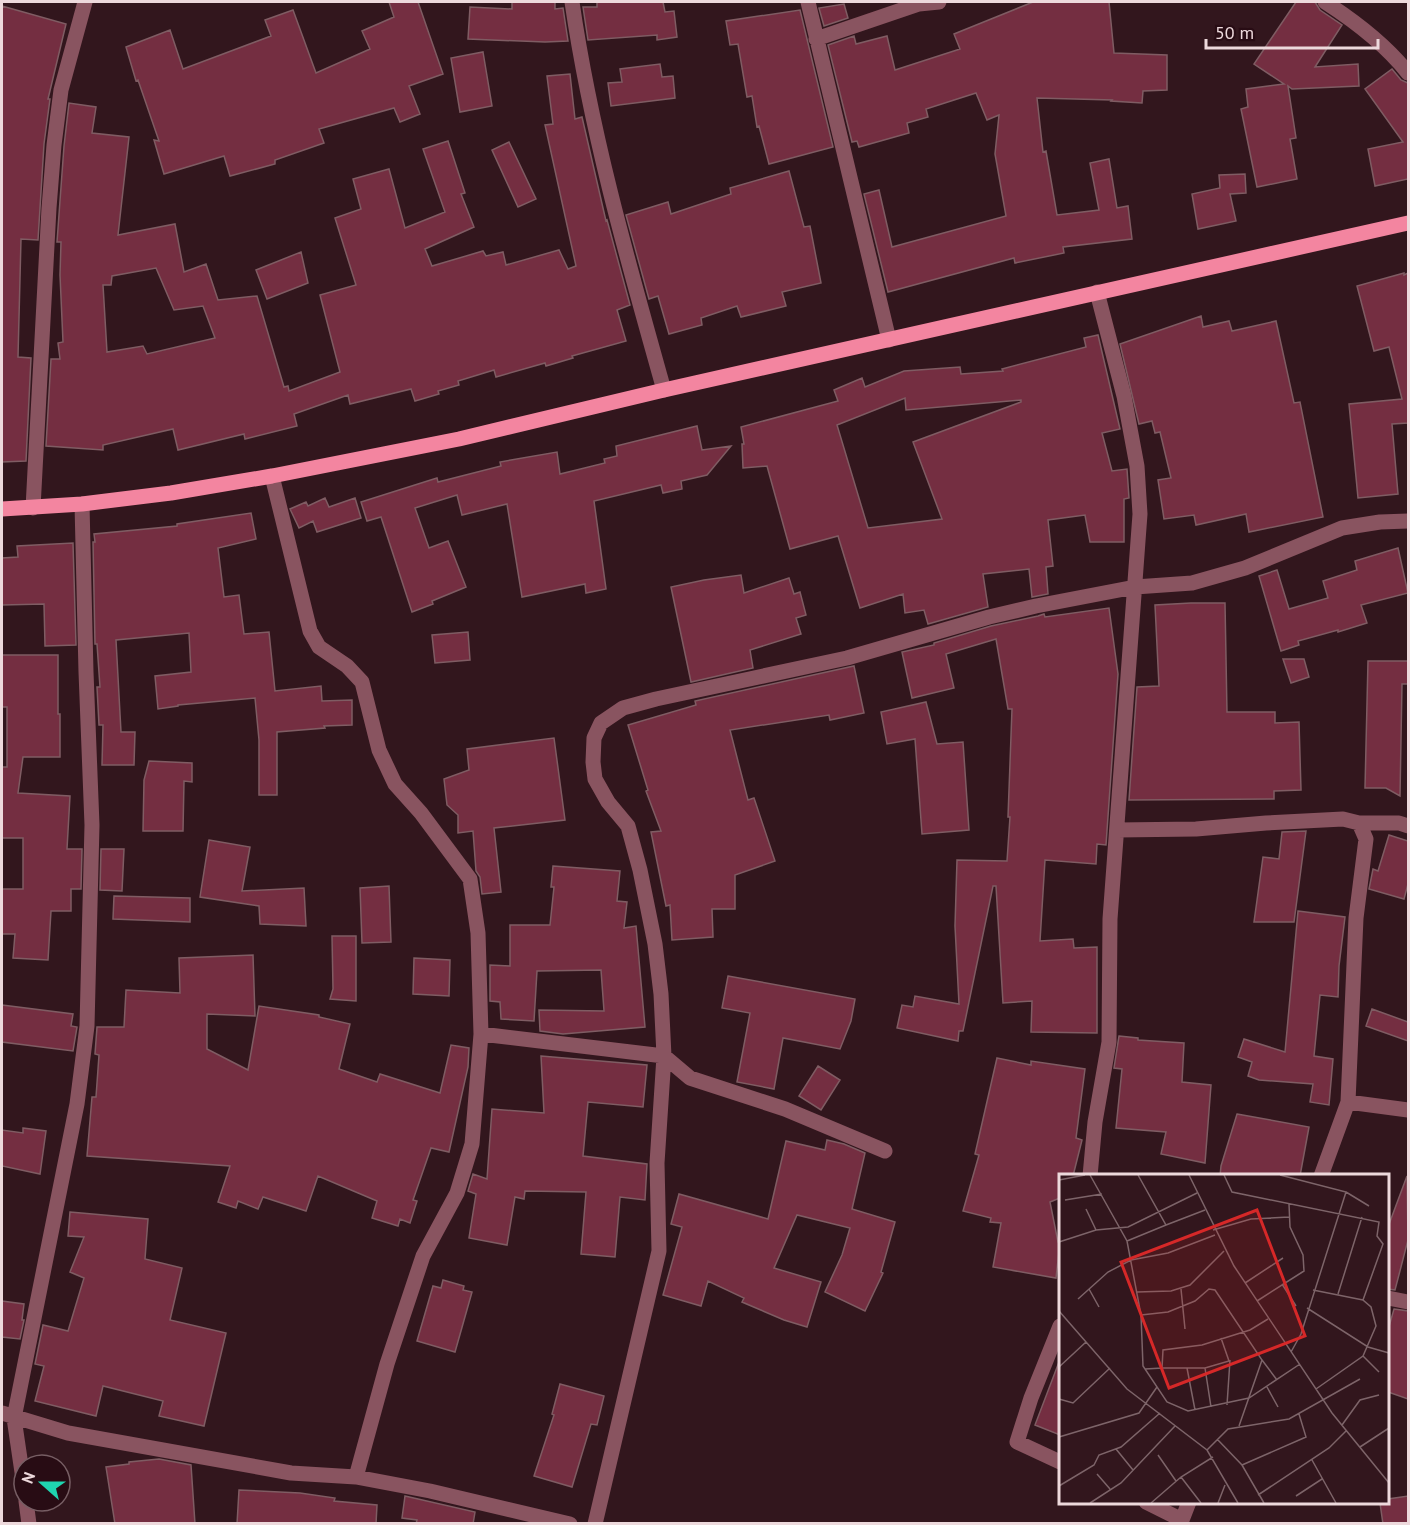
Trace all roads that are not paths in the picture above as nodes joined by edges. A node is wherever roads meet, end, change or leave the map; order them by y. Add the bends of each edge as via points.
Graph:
1 (85, 2) edge
2 (572, 2) edge
3 (808, 2) edge
4 (939, 2) edge
5 (1325, 2) edge
6 (816, 39) junction
7 (1408, 73) edge
8 (1408, 223) edge
9 (1097, 292) junction
10 (889, 340) junction
11 (664, 390) junction
12 (272, 476) junction
13 (82, 504) junction
14 (33, 508) junction
15 (2, 509) edge
16 (1408, 521) edge
17 (1135, 587) junction
18 (1359, 823) junction
19 (1408, 826) edge
20 (1117, 830) junction
21 (481, 1034) junction
22 (664, 1056) junction
23 (1348, 1102) junction
24 (1408, 1110) edge
25 (885, 1151) dead end
26 (1090, 1174) edge
27 (1322, 1174) edge
28 (1389, 1298) edge
29 (1408, 1302) edge
30 (1059, 1328) edge
31 (8, 1416) edge
32 (16, 1453) edge
33 (1059, 1462) edge
34 (356, 1478) junction
35 (1148, 1504) edge
36 (1189, 1504) edge
37 (1181, 1522) edge
38 (570, 1524) edge
39 (595, 1524) edge

1 - 14 street via 61,90 54,145
2 - 11 street via 580,62 604,164
3 - 6 street
4 - 6 street via 919,4
5 - 7 street via 1372,36
6 - 10 street
8 - 9 main road
9 - 10 main road
9 - 17 street via 1124,396 1137,466 1140,514
10 - 11 main road
11 - 12 main road via 459,439
12 - 13 main road
12 - 21 street via 310,631 319,647 362,682 379,750 395,784 471,879 478,933
13 - 14 main road
13 - 31 street via 92,825 87,1026 76,1104
14 - 15 main road
16 - 17 street via 1342,528 1245,568 1192,583
17 - 20 street
17 - 22 street via 1017,610 847,658 656,699 622,708 602,723 594,738 595,779 628,826 640,870 658,964
18 - 19 street
18 - 20 street via 1343,819
18 - 23 street via 1366,839 1355,928
20 - 26 street via 1110,919 1109,1042
21 - 22 street
21 - 34 street via 472,1144 457,1193 423,1256 387,1364
22 - 25 street via 690,1078 785,1109
22 - 39 street via 657,1163 659,1251
23 - 24 street
23 - 27 street
28 - 29 street
30 - 33 street via 1017,1442
31 - 32 street
31 - 34 street via 68,1433 291,1473
34 - 38 street
35 - 37 street
36 - 37 street

